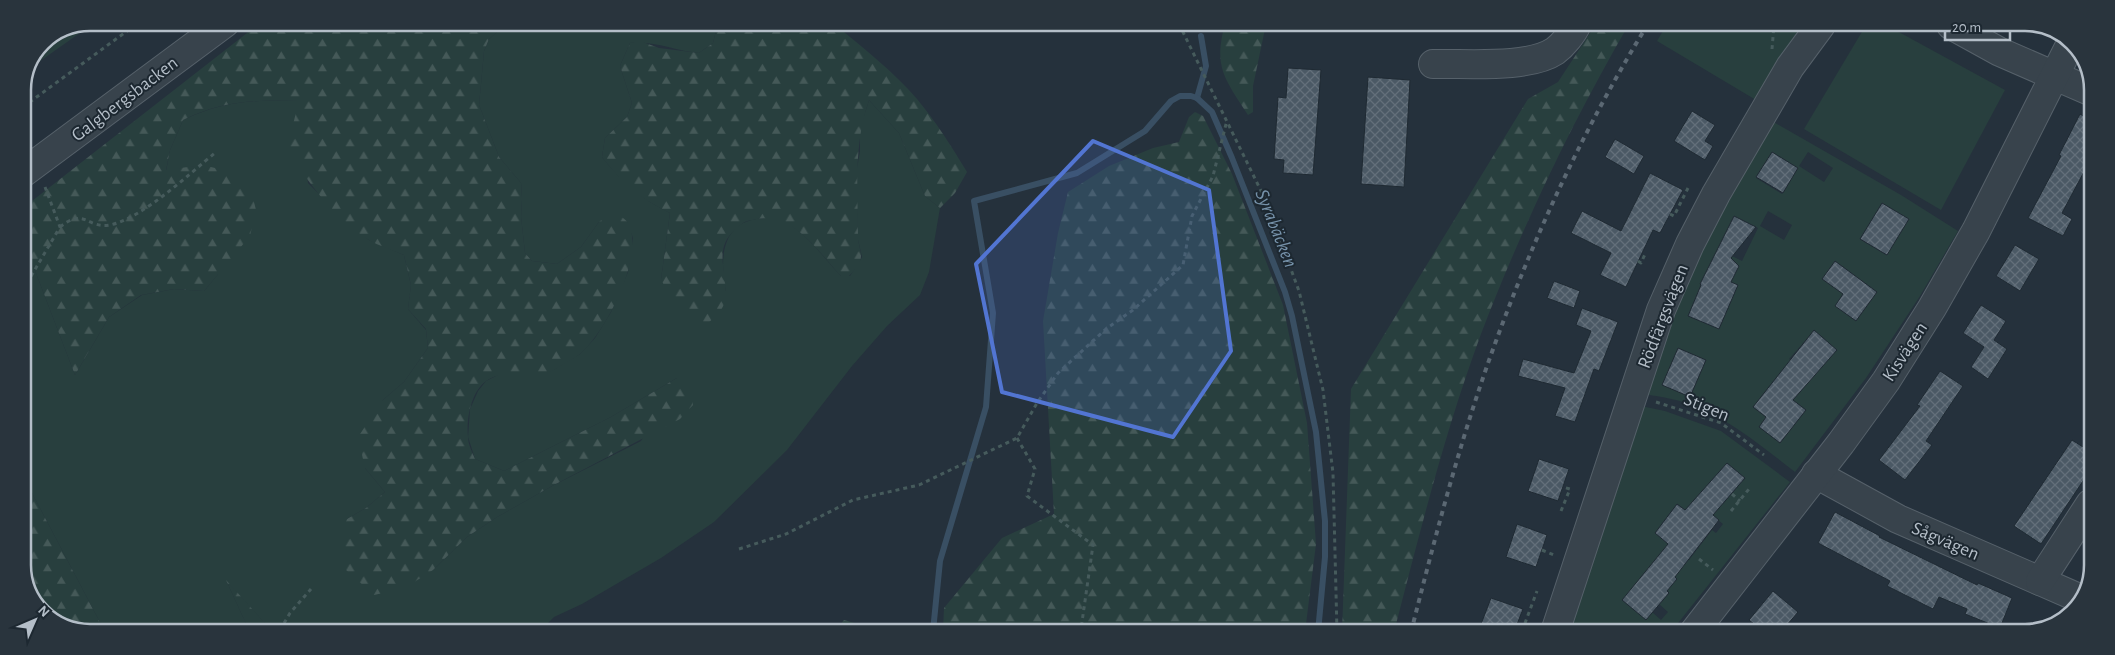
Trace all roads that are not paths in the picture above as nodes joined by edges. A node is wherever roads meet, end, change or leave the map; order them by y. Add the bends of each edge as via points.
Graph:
1 (214, 31) edge
2 (1572, 31) edge
3 (1817, 31) edge
4 (1962, 31) edge
5 (2068, 50) edge
6 (1434, 64) dead end
7 (2056, 75) junction
8 (2084, 88) edge
9 (31, 167) edge
10 (1816, 474) junction
11 (2084, 514) edge
12 (2040, 580) junction
13 (2075, 596) edge
14 (1557, 624) edge
15 (1700, 624) edge

1 - 9 street, Galgbergsbacken
2 - 6 street via 1556,51 1536,59
3 - 14 street, Rödfärgsvägen via 1786,75 1715,196 1661,310
4 - 7 street via 2000,52
5 - 7 street, Kisvägen
7 - 8 street
7 - 10 street, Kisvägen via 1976,231 1932,308 1886,381
10 - 12 street, Sågvägen via 1898,519
10 - 15 street, Kisvägen
11 - 12 street
12 - 13 street, Sågvägen

